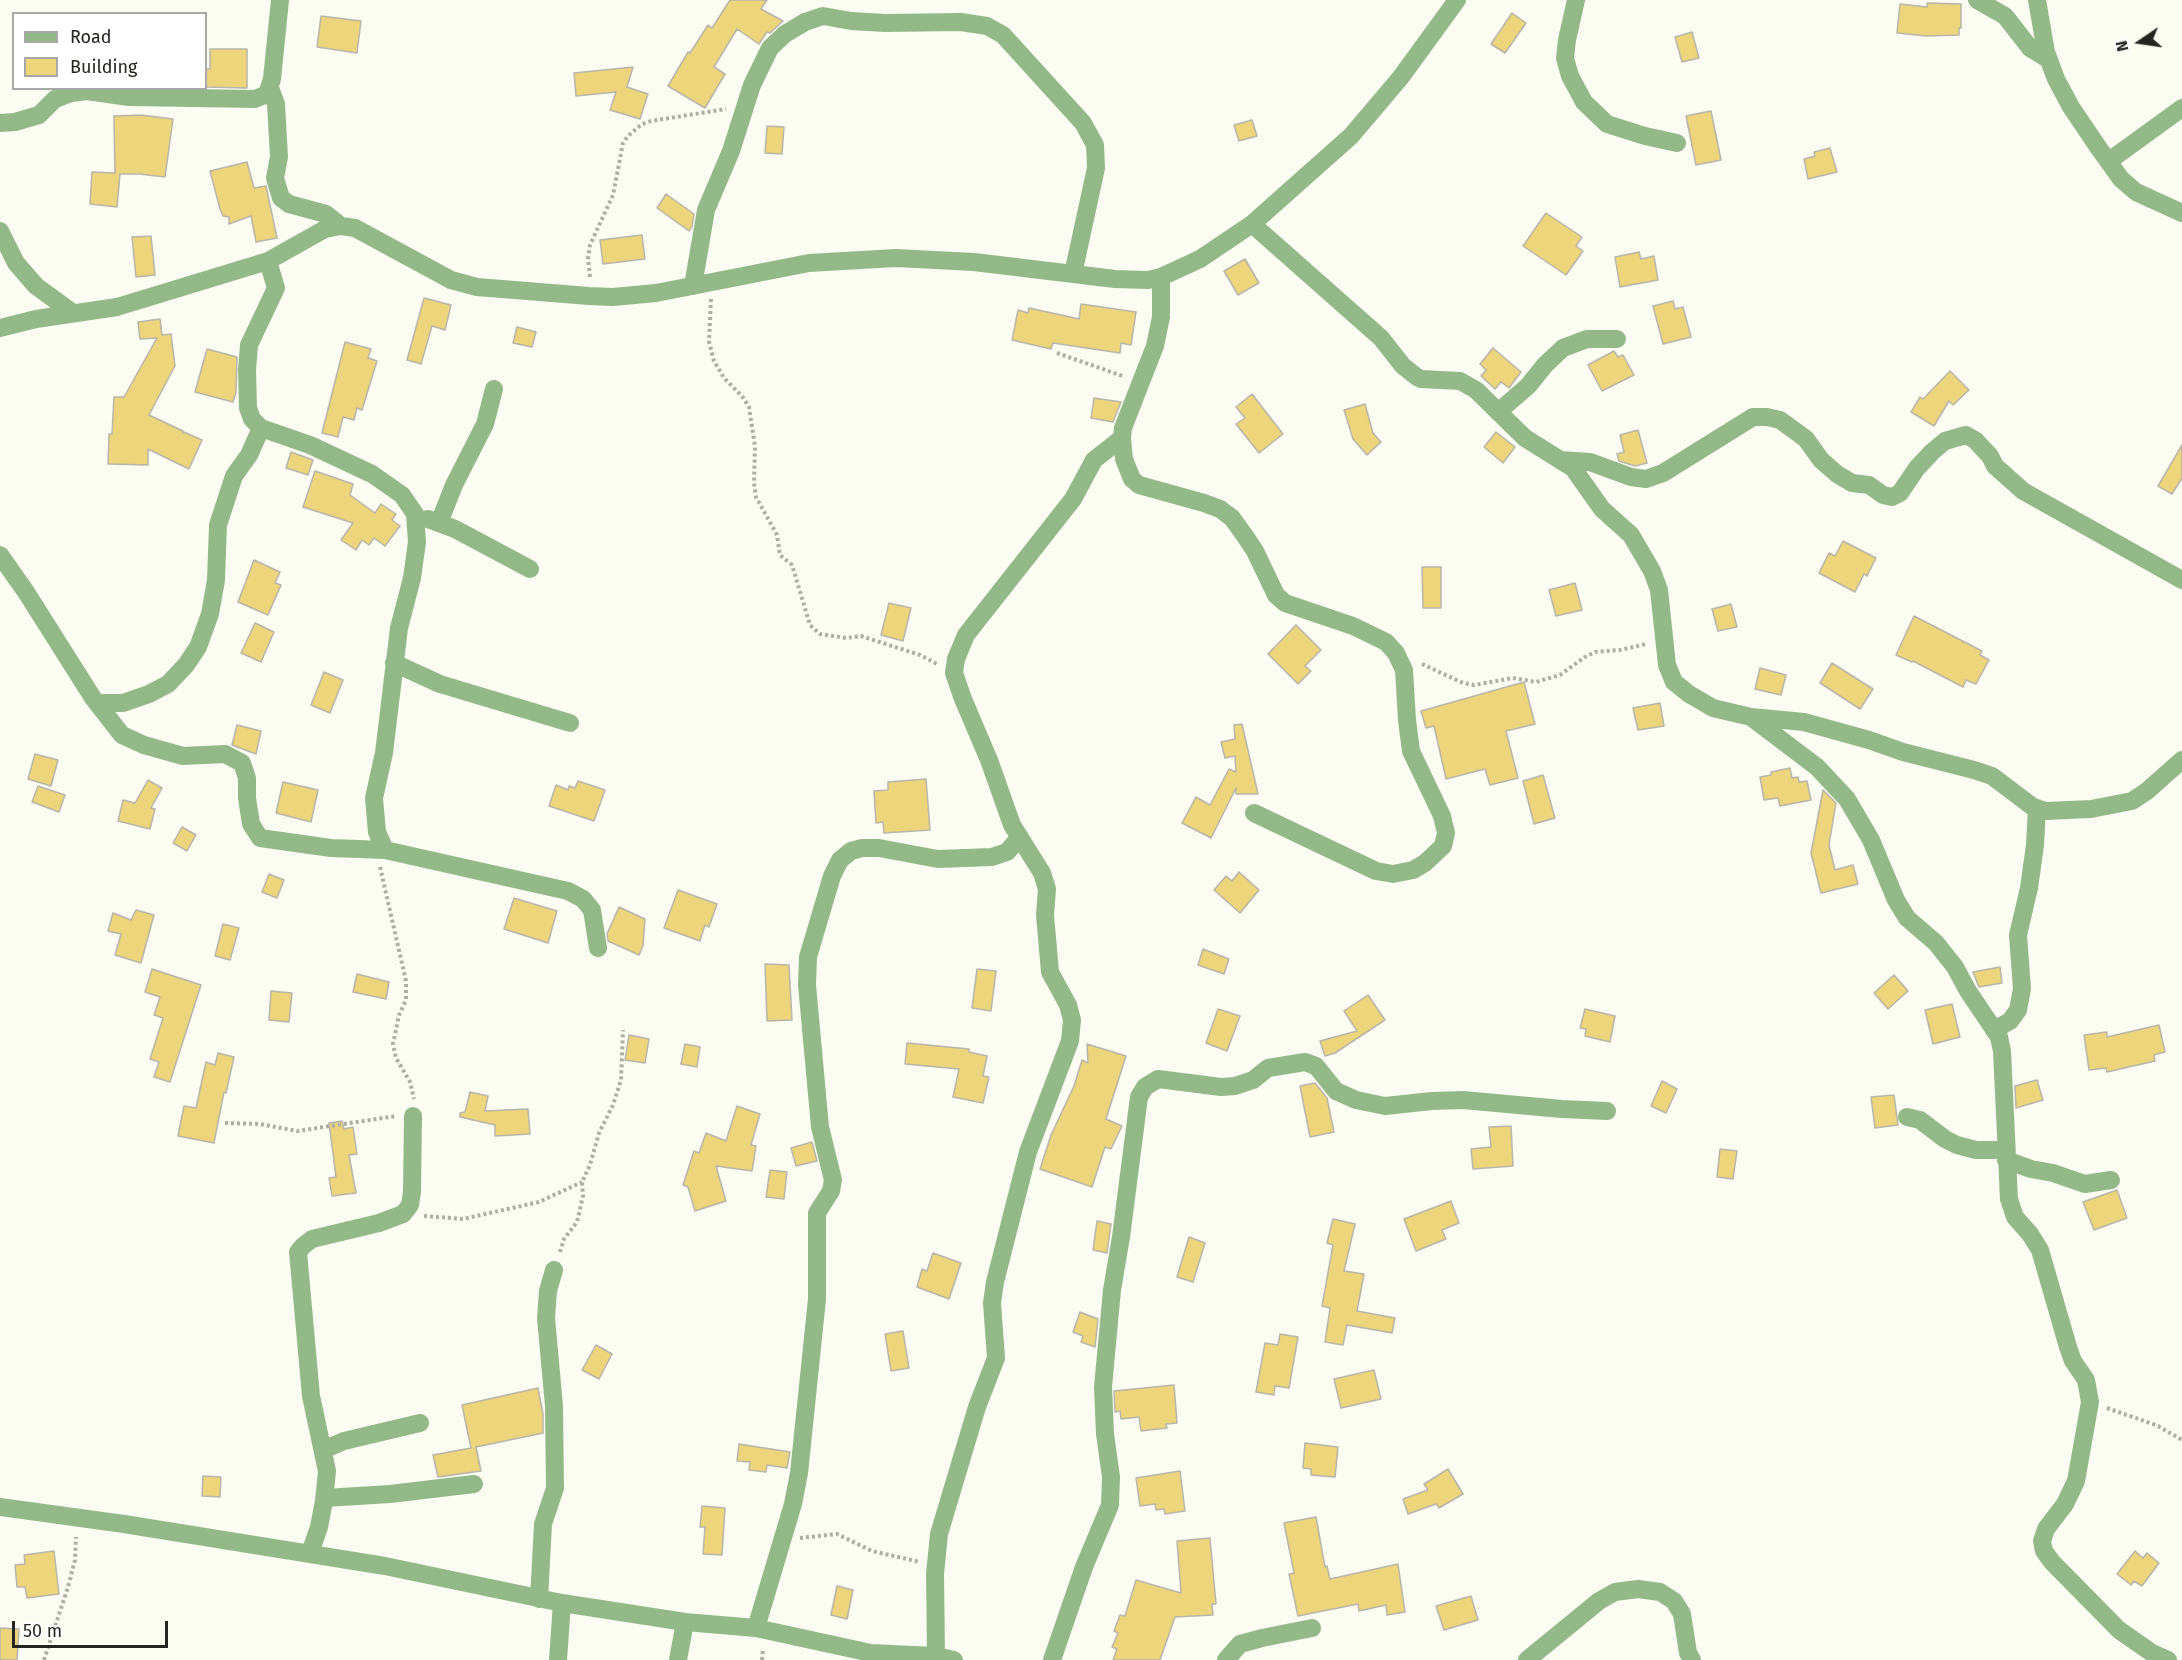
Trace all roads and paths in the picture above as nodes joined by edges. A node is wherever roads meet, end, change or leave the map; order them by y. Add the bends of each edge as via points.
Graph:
1 (280, 0) edge
2 (1457, 0) edge
3 (1576, 0) edge
4 (1977, 0) edge
5 (2037, 0) edge
6 (2048, 59) junction
7 (270, 88) junction
8 (743, 108) junction
9 (2182, 108) edge
10 (0, 123) edge
11 (1677, 143) dead end
12 (2109, 161) junction
13 (2182, 213) edge
14 (1252, 224) junction
15 (341, 226) junction
16 (0, 231) edge
17 (268, 261) junction
18 (1073, 274) junction
19 (1161, 277) junction
20 (701, 284) junction
21 (589, 296) junction
22 (73, 313) junction
23 (0, 328) edge
24 (1617, 339) dead end
25 (1057, 353) dead end
26 (1142, 385) junction
27 (494, 389) dead end
28 (1498, 412) junction
29 (261, 428) junction
30 (1122, 438) junction
31 (1560, 459) junction
32 (415, 514) junction
33 (439, 523) junction
34 (0, 555) edge
35 (530, 569) dead end
36 (2182, 580) edge
37 (1663, 639) junction
38 (1396, 653) junction
39 (394, 663) junction
40 (954, 673) junction
41 (97, 703) junction
42 (1751, 717) junction
43 (570, 723) dead end
44 (2182, 760) edge
45 (2037, 808) junction
46 (1254, 813) dead end
47 (1020, 837) junction
48 (381, 850) junction
49 (598, 948) dead end
50 (623, 1030) dead end
51 (1994, 1030) junction
52 (1607, 1111) dead end
53 (413, 1116) junction
54 (1907, 1117) dead end
55 (225, 1123) dead end
56 (2006, 1155) junction
57 (2110, 1180) dead end
58 (582, 1182) junction
59 (403, 1214) junction
60 (554, 1270) joint
61 (2090, 1402) junction
62 (420, 1423) dead end
63 (2182, 1440) edge
64 (323, 1450) junction
65 (474, 1484) dead end
66 (325, 1498) junction
67 (0, 1507) edge
68 (78, 1518) junction
69 (782, 1537) junction
70 (310, 1554) junction
71 (936, 1566) junction
72 (539, 1599) junction
73 (562, 1603) junction
74 (685, 1622) junction
75 (756, 1628) junction
76 (1312, 1628) dead end
77 (945, 1658) edge
78 (44, 1660) edge
79 (558, 1660) edge
80 (678, 1660) edge
81 (1052, 1660) edge
82 (1226, 1660) edge
83 (1527, 1660) edge
84 (1692, 1660) edge
85 (2168, 1660) edge

1 - 7 street
2 - 14 street via 1351,136
3 - 11 street via 1565,58 1584,102 1607,124
4 - 6 street via 2005,16 2030,48
5 - 6 street
6 - 12 street via 2071,107
7 - 10 street via 267,94 255,99 238,100 71,93 55,99 39,115
7 - 15 street via 276,105 279,157 275,178 281,198 326,214
8 - 18 street via 770,48 805,22 824,16 851,21 961,22 987,26 1004,35 1083,123 1095,145 1096,168
8 - 20 street via 731,151 706,210
8 - 21 path via 651,121 628,136 623,143 613,195 590,245
9 - 12 street
12 - 13 street via 2136,192
14 - 19 street via 1200,259
14 - 28 street via 1381,338 1417,377 1460,381 1476,390
15 - 17 street via 326,229
15 - 21 street via 355,228 451,280 477,287
16 - 22 street via 16,263 36,286
17 - 22 street via 117,307
17 - 29 street via 276,288 249,345 247,370 248,408
18 - 19 street via 1124,280
18 - 20 street via 974,262 896,258 808,263
19 - 26 street via 1161,317
20 - 21 street via 639,295
20 - 40 path via 712,310 709,342 714,361 748,407 755,446 756,497 777,535 780,555 792,565 810,625 820,634 861,636 900,649
22 - 23 street
24 - 28 street via 1587,339 1563,348
25 - 26 path
26 - 30 street
27 - 33 street via 485,424
28 - 31 street via 1525,438
29 - 32 street via 310,445 372,474 402,495
29 - 41 street via 234,476 218,525 216,580 210,614 198,647 168,684 123,703
30 - 38 street via 1128,468 1139,485 1220,509 1232,518 1255,551 1275,595 1285,603 1353,626 1386,642
30 - 40 street via 1094,460 1073,498 966,635
31 - 36 street via 1590,462 1646,479 1663,473 1753,417 1767,417 1780,420 1800,434 1837,474 1892,497 1900,493 1945,441 1966,435 2023,491
31 - 37 street via 1573,468 1602,509 1631,535 1642,553 1659,590
32 - 33 street
32 - 39 street via 417,542 412,578
33 - 35 street
34 - 41 street
37 - 38 path via 1595,652 1560,675 1536,682 1513,678 1474,685 1463,683
37 - 42 street via 1674,682 1713,708
38 - 46 street via 1404,670 1411,751 1442,816 1446,833 1443,846 1413,870 1384,873
39 - 43 street via 440,684
39 - 48 street via 384,753 374,798
40 - 47 street
41 - 48 street via 122,735 144,745 183,756 225,754 242,763 251,824 261,838
42 - 45 street via 1804,722 1974,770 1992,776
42 - 51 street via 1816,767 1847,798 1907,918 1936,943 1955,967
44 - 45 street via 2132,801 2091,809
45 - 51 street via 2034,856 2018,935 2022,989 2018,1010 2010,1021
47 - 69 street via 1007,852 992,858 938,859 862,848 840,860 832,876 808,957 807,985 820,1127 833,1180 831,1191 816,1213 817,1299 799,1473
47 - 71 street via 1047,889 1050,972 1068,1005 1072,1020 1070,1041 1018,1187 992,1303 996,1358 939,1534
48 - 49 street via 568,891 583,899 592,910
48 - 53 path via 389,911 406,981 393,1044 410,1082
50 - 58 path via 621,1080
51 - 56 street via 2002,1051
52 - 81 street via 1463,1100 1385,1106 1336,1091 1316,1066 1305,1062 1268,1068 1253,1080 1235,1086 1158,1079 1144,1087 1139,1097 1112,1290 1103,1387 1110,1505
53 - 55 path via 389,1116 297,1131
53 - 59 street via 412,1192 410,1205
54 - 56 street via 1920,1120 1958,1145
56 - 57 street via 2031,1169 2085,1184
56 - 61 street via 2009,1199 2015,1217 2040,1250 2067,1347 2086,1380
58 - 59 path via 539,1202 463,1219
58 - 60 path via 577,1222 564,1239
59 - 64 street via 312,1239 298,1252 310,1386
60 - 72 street via 546,1318 554,1406 555,1488 543,1524
61 - 63 path via 2158,1426
61 - 85 street via 2076,1481 2046,1529 2044,1551 2119,1630
62 - 64 street
64 - 66 street via 327,1471
65 - 66 street
66 - 70 street
67 - 68 street
68 - 70 street
68 - 78 path via 75,1560
69 - 71 path via 837,1534 873,1551
69 - 75 street
70 - 72 street
71 - 77 street
72 - 73 street
73 - 74 street
73 - 79 street
74 - 75 street
74 - 80 street
75 - 77 street via 870,1653
76 - 82 street via 1240,1644
83 - 84 street via 1599,1601 1615,1592 1638,1589 1660,1592 1674,1601 1682,1614

